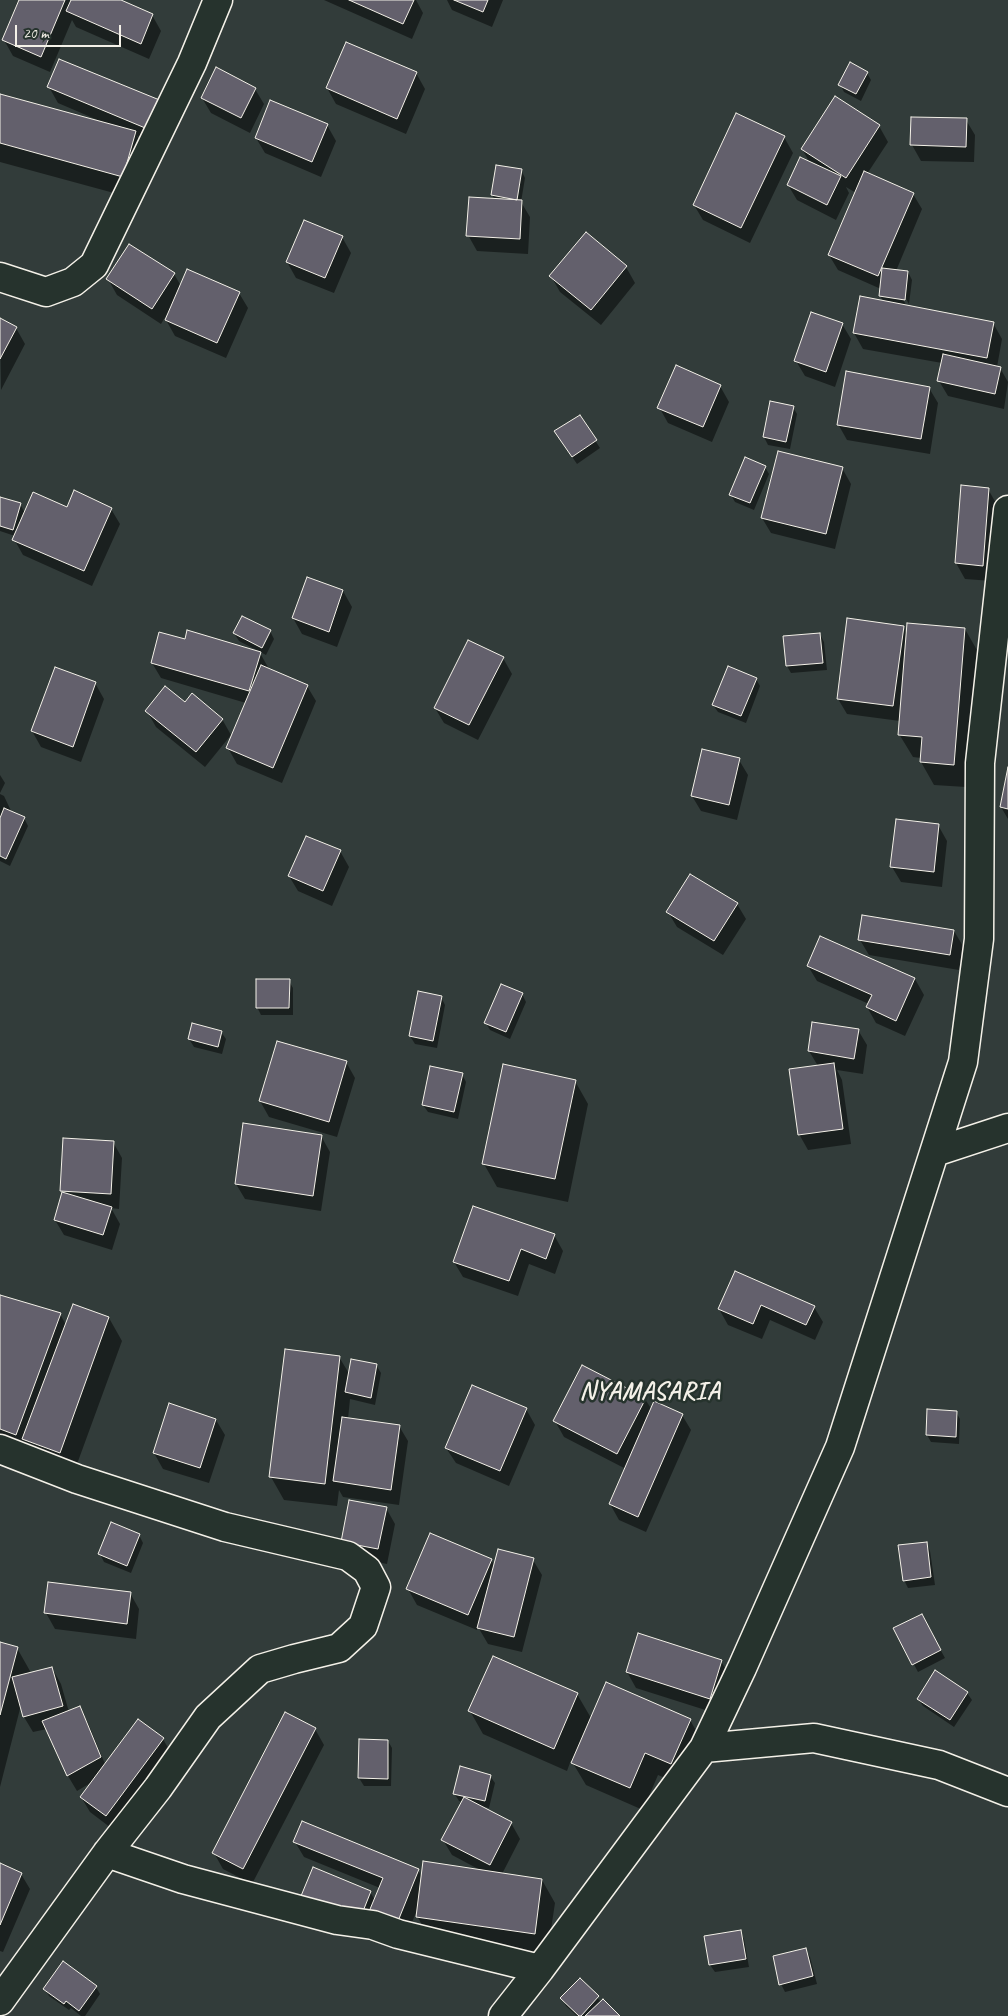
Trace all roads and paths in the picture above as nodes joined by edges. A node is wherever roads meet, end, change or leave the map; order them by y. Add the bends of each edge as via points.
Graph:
1 (218, 0) edge
2 (0, 276) edge
3 (1008, 510) edge
4 (1008, 1128) edge
5 (935, 1152) junction
6 (0, 1449) edge
7 (704, 1748) junction
8 (1008, 1792) edge
9 (107, 1853) junction
10 (540, 1969) junction
11 (0, 2001) edge
12 (502, 2016) edge

1 - 2 street via 192,63 94,265 72,282 46,292
3 - 5 street via 980,762 979,939 963,1062
4 - 5 street
5 - 7 street via 840,1447
6 - 9 street via 77,1479 225,1528 348,1556 367,1570 376,1587 363,1626 339,1648 260,1669 208,1717
7 - 8 street via 814,1738 939,1765
7 - 10 street
9 - 10 street via 193,1882 337,1920 373,1924 398,1934
9 - 11 street
10 - 12 street

